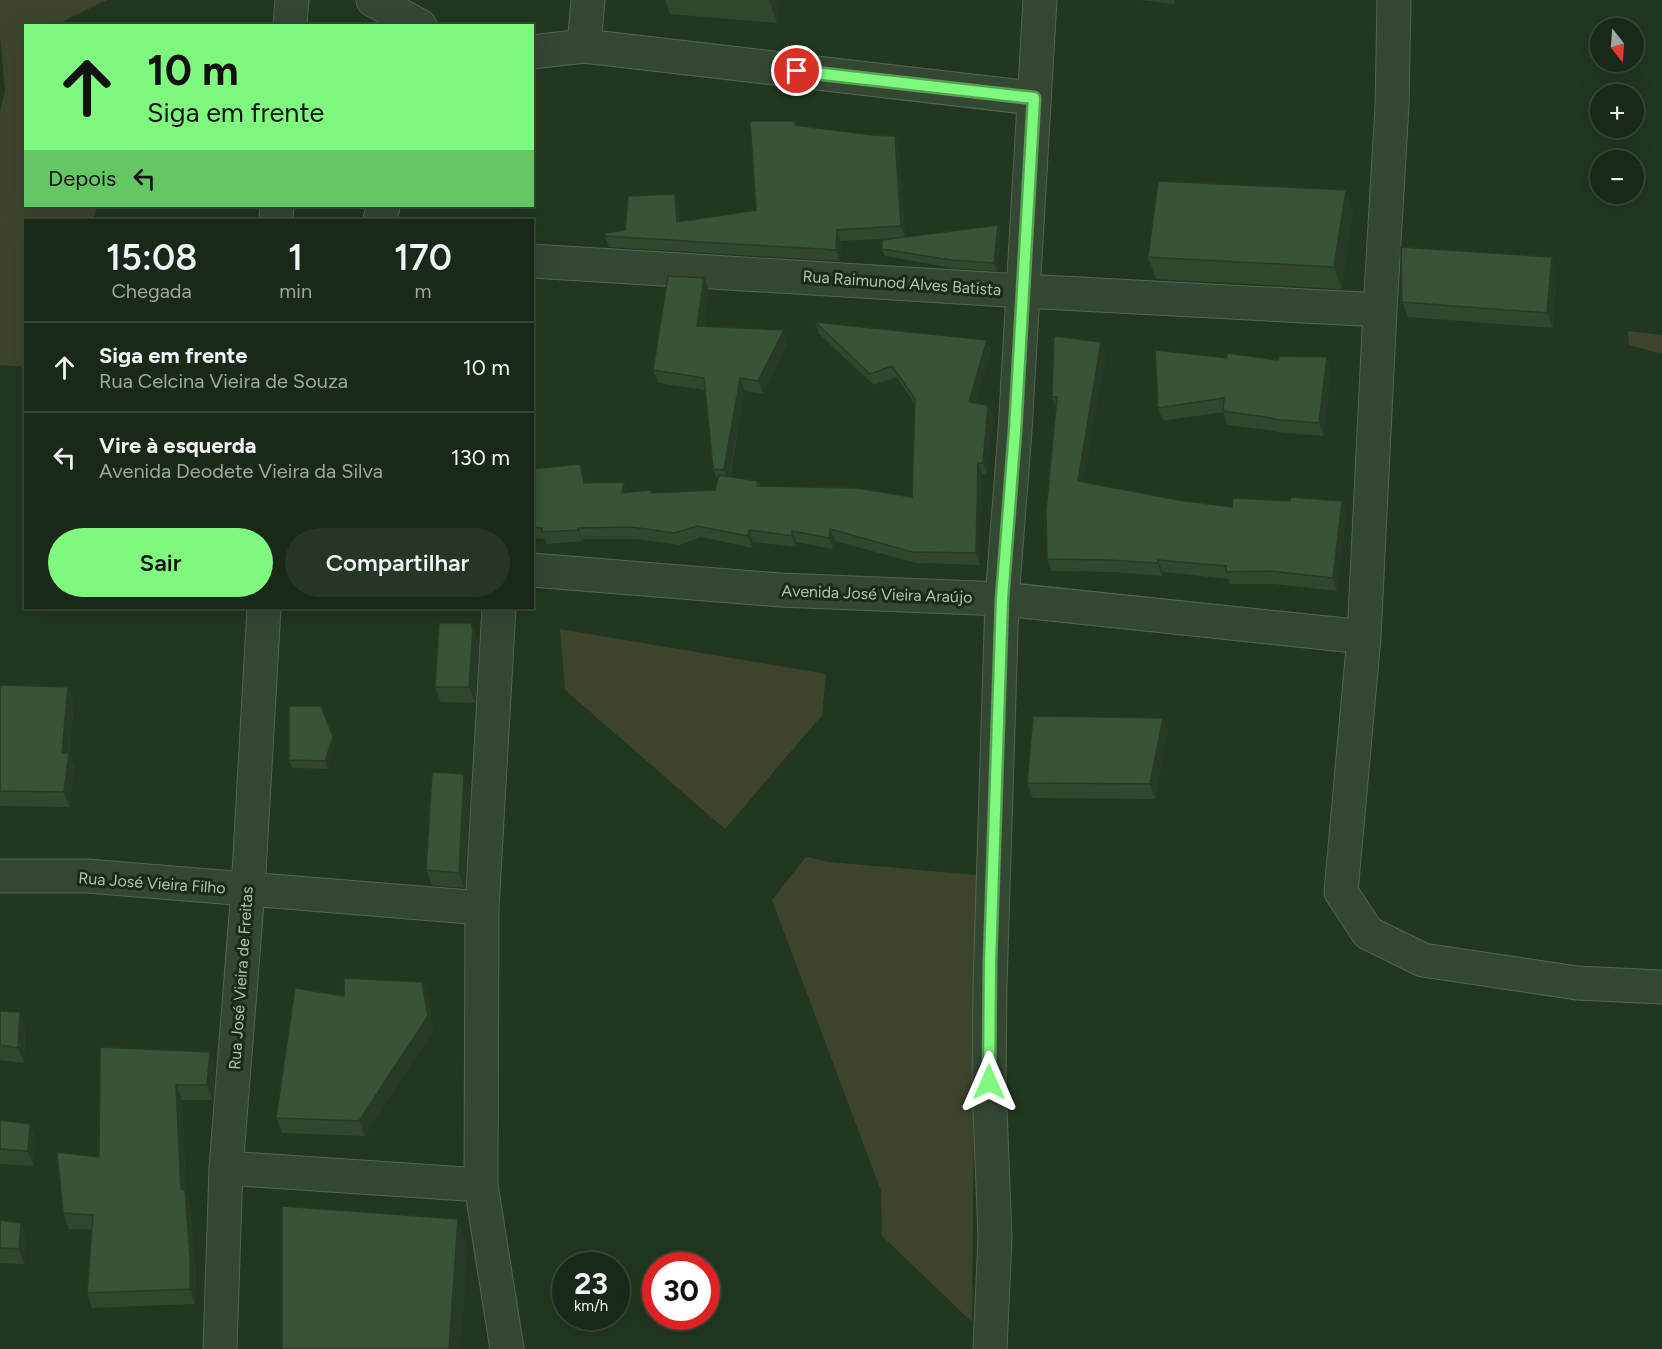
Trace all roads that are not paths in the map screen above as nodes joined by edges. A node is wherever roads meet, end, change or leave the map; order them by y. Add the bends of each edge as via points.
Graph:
1 (292, 0) edge
2 (373, 0) edge
3 (588, 0) edge
4 (1041, 0) edge
5 (1394, 0) edge
6 (290, 24) edge
7 (416, 24) edge
8 (584, 46) junction
9 (534, 52) edge
10 (1034, 98) junction
11 (534, 261) edge
12 (1023, 291) junction
13 (1380, 310) junction
14 (534, 570) edge
15 (1002, 599) junction
16 (264, 609) edge
17 (499, 609) edge
18 (1364, 637) junction
19 (0, 876) edge
20 (248, 890) junction
21 (483, 908) junction
22 (1662, 987) edge
23 (226, 1168) junction
24 (481, 1185) junction
25 (220, 1349) edge
26 (507, 1349) edge
27 (990, 1349) edge

1 - 6 street
2 - 7 street
3 - 8 street
4 - 10 street
5 - 13 street
8 - 9 street
8 - 10 street
10 - 12 street
11 - 12 street, Rua Raimunod Alves Batista
12 - 13 street, Rua Raimunod Alves Batista
12 - 15 street
13 - 18 street
14 - 15 street, Avenida José Vieira Araújo via 780,590
15 - 18 street, Avenida José Vieira Araújo
15 - 27 street via 990,985 995,1238
16 - 20 street, Rua José Vieira de Freitas
17 - 21 street
18 - 22 street via 1341,892 1368,933 1423,960 1577,983
19 - 20 street, Rua José Vieira Filho via 87,876
20 - 21 street, Rua José Vieira Filho
20 - 23 street, Rua José Vieira de Freitas
21 - 24 street
23 - 24 street
23 - 25 street, Rua José Vieira de Freitas
24 - 26 street

